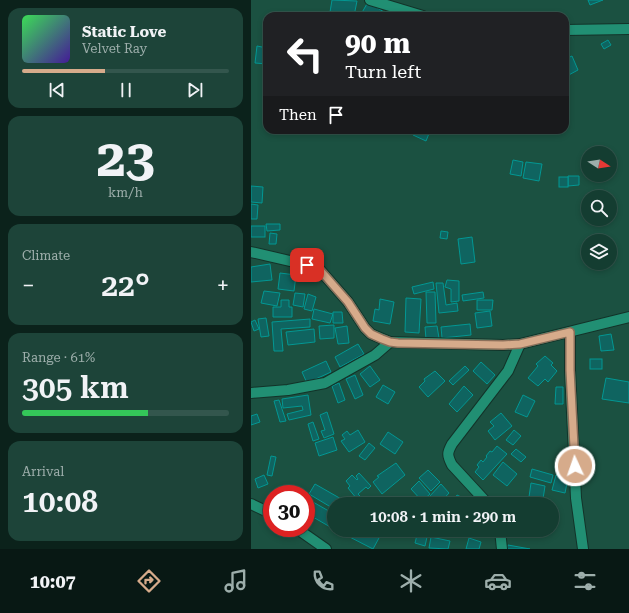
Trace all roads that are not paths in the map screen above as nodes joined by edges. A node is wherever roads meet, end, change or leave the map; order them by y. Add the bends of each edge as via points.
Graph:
1 (370, 0) edge
2 (410, 12) edge
3 (629, 29) edge
4 (569, 30) edge
5 (251, 252) edge
6 (629, 317) edge
7 (570, 332) junction
8 (390, 342) junction
9 (520, 344) junction
10 (251, 393) edge
11 (482, 497) edge
12 (251, 504) edge
13 (263, 510) edge
14 (309, 537) edge
15 (500, 537) edge
16 (326, 549) edge
17 (502, 549) edge
18 (583, 549) edge

1 - 2 street
3 - 4 street
5 - 8 street via 320,270 348,302 365,328 371,334
6 - 7 street
7 - 9 street
7 - 18 street via 576,498
8 - 9 street
8 - 10 street via 375,355 325,383
9 - 11 street via 507,371 447,452 452,465
12 - 13 street
14 - 16 street
15 - 17 street

